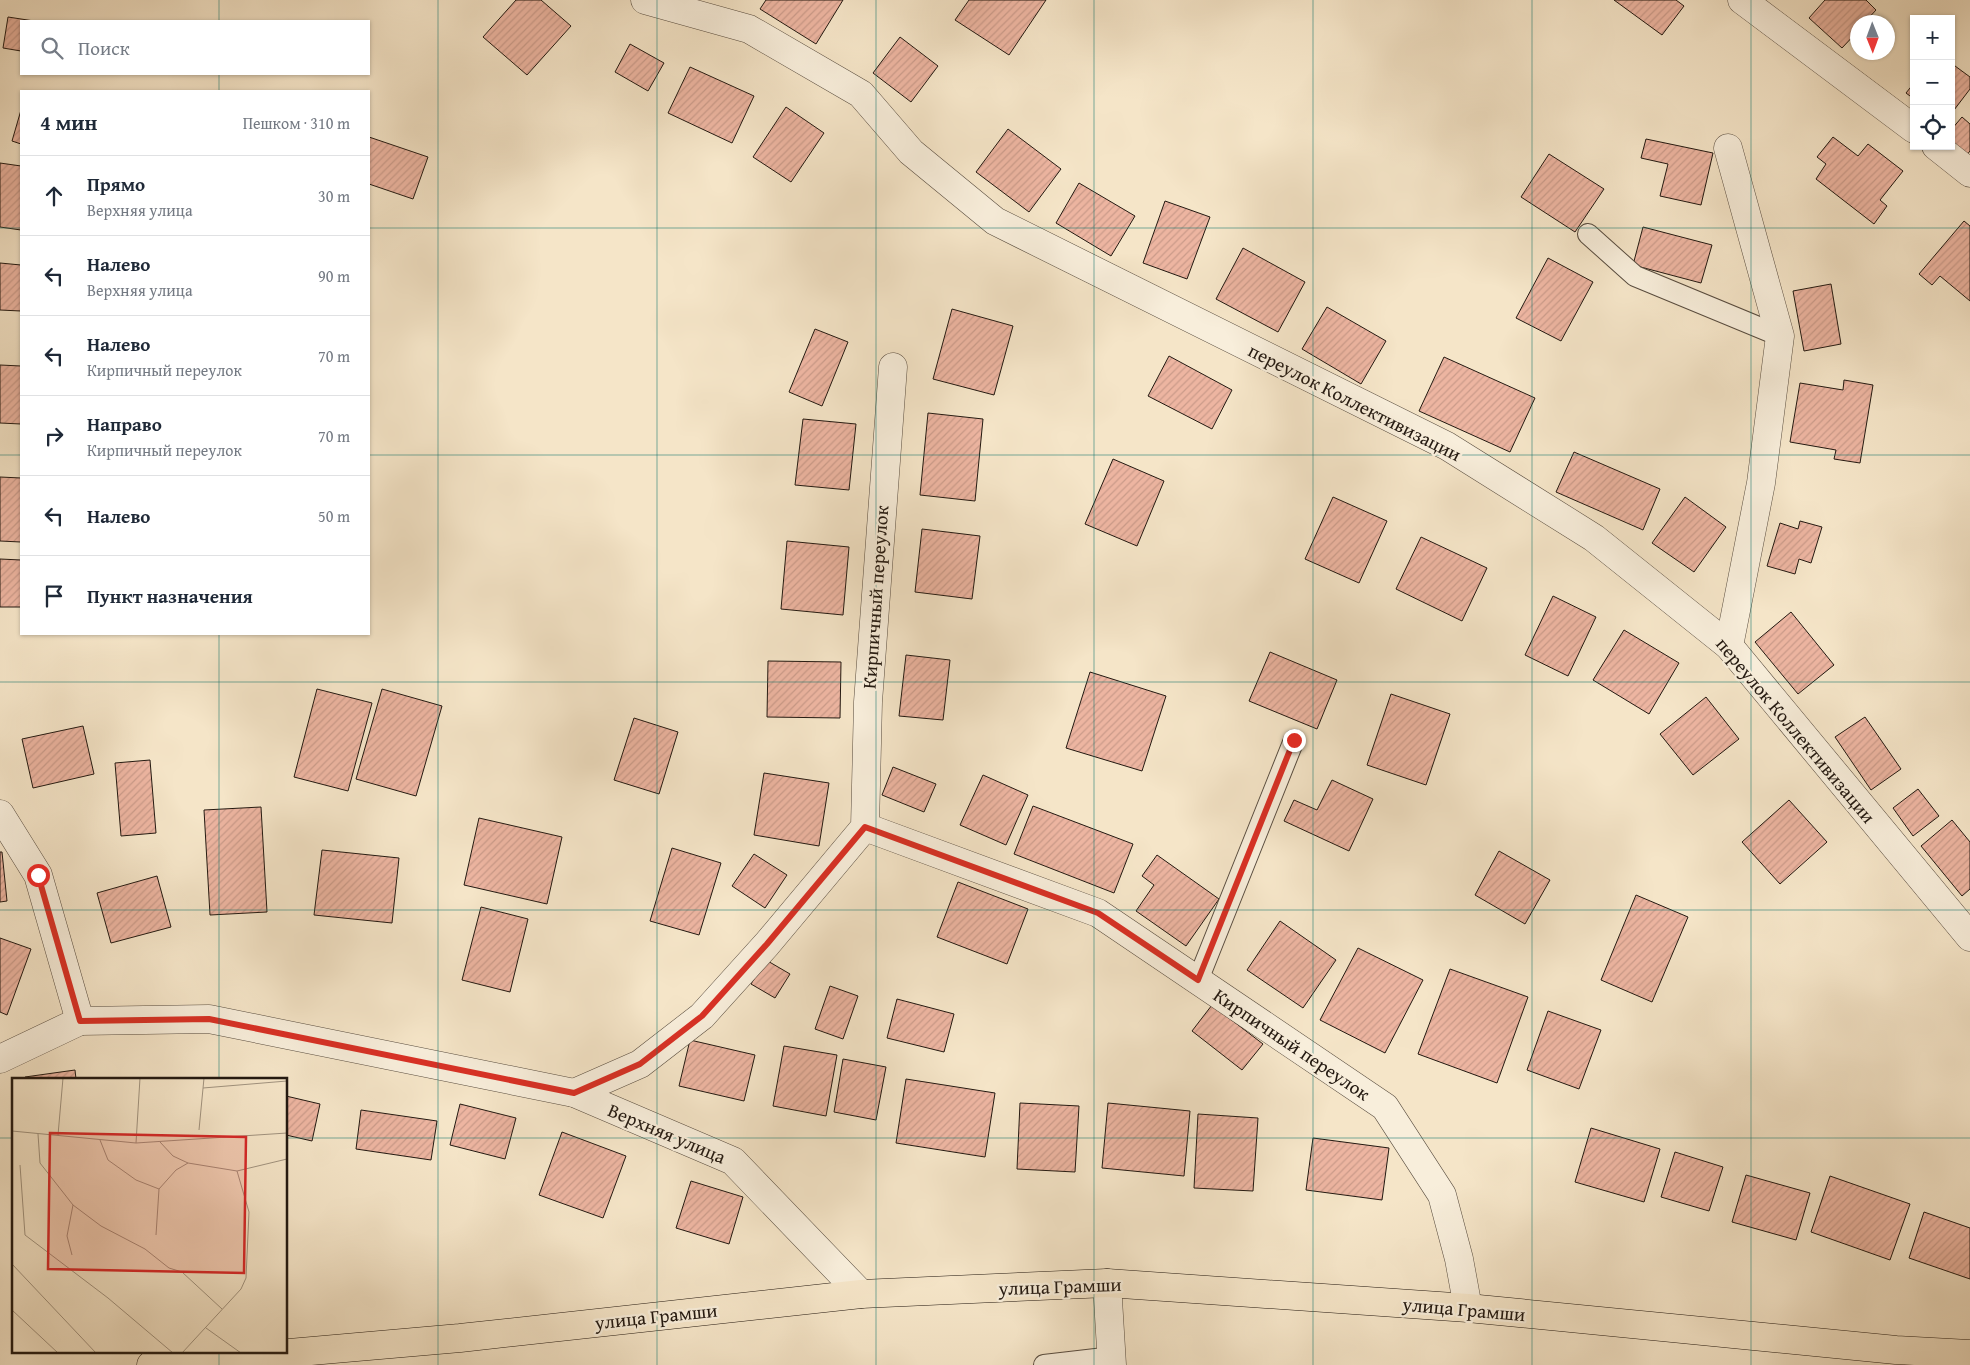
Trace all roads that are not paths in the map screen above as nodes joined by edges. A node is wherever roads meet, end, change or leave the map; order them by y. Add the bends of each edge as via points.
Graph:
1 (645, 0) edge
2 (1742, 0) edge
3 (1910, 126) edge
4 (1728, 148) dead end
5 (1941, 150) edge
6 (1970, 174) edge
7 (1588, 234) dead end
8 (1780, 336) junction
9 (893, 367) dead end
10 (1729, 646) junction
11 (1294, 740) dead end
12 (0, 814) edge
13 (865, 827) junction
14 (1970, 937) edge
15 (1198, 980) junction
16 (80, 1021) junction
17 (0, 1059) edge
18 (574, 1093) junction
19 (1107, 1283) junction
20 (861, 1294) junction
21 (1468, 1308) junction
22 (1970, 1354) edge
23 (1895, 1357) edge
24 (1112, 1361) edge
25 (151, 1365) edge
26 (1044, 1365) edge

1 - 10 street, переулок Коллективизации via 749,29 861,94 911,152 995,221 1447,446 1594,538
2 - 3 street
4 - 8 street
5 - 6 street
7 - 8 lane via 1635,276
8 - 10 street via 1760,483
9 - 13 street, Кирпичный переулок via 868,702
10 - 14 street, переулок Коллективизации
11 - 15 lane
12 - 16 street via 38,875
13 - 15 street, Кирпичный переулок via 1098,913
13 - 18 street via 702,1016 640,1064
15 - 21 street, Кирпичный переулок via 1385,1107 1442,1195
16 - 17 street
16 - 18 street, Верхняя улица via 209,1019
18 - 20 street, Верхняя улица via 733,1160
19 - 20 highway, улица Грамши
19 - 21 highway, улица Грамши
19 - 24 street
20 - 25 highway, улица Грамши via 460,1338
21 - 23 highway, улица Грамши
22 - 23 highway, улица Грамши
24 - 26 lane

